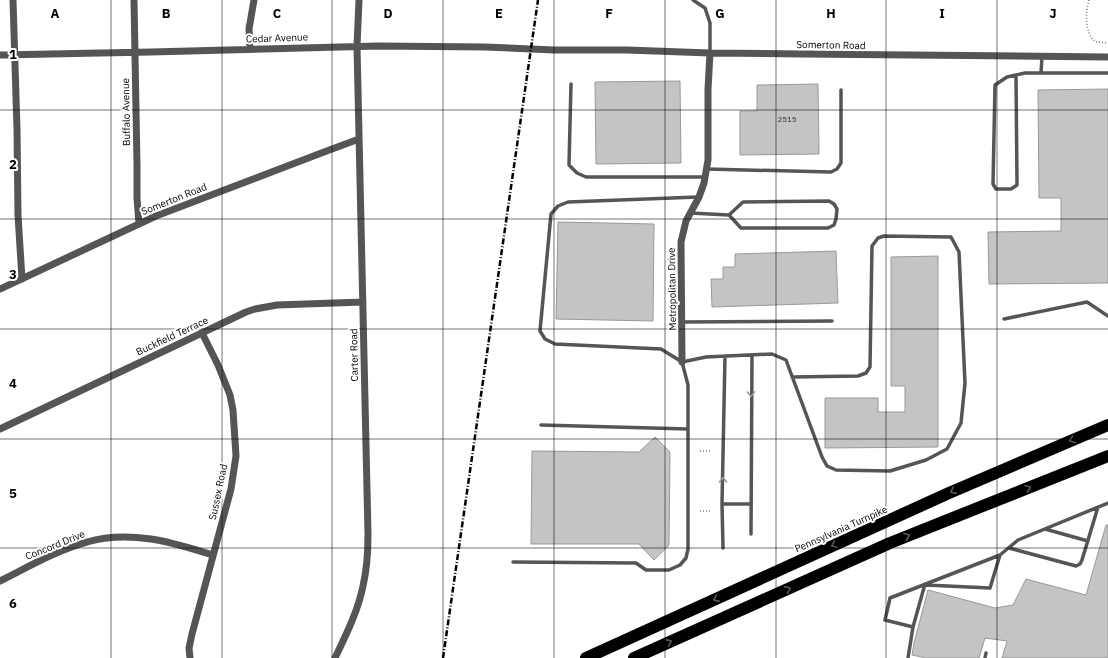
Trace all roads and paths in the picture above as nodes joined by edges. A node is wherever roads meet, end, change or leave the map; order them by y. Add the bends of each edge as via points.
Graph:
1 (13, 0) edge
2 (134, 0) edge
3 (254, 0) edge
4 (359, 0) edge
5 (693, 0) edge
6 (1089, 0) edge
7 (1108, 43) edge
8 (358, 46) junction
9 (250, 49) junction
10 (554, 50) joint
11 (135, 52) junction
12 (710, 53) junction
13 (0, 54) edge
14 (15, 54) junction
15 (1042, 57) junction
16 (1108, 57) edge
17 (1041, 73) junction
18 (1108, 73) edge
19 (1016, 75) junction
20 (571, 84) dead end
21 (841, 90) dead end
22 (359, 139) junction
23 (707, 169) junction
24 (706, 177) junction
25 (699, 197) junction
26 (690, 213) junction
27 (730, 215) junction
28 (139, 224) junction
29 (22, 279) junction
30 (0, 289) edge
31 (363, 302) junction
32 (1108, 316) edge
33 (1004, 319) dead end
34 (832, 321) dead end
35 (682, 322) junction
36 (202, 333) junction
37 (752, 355) junction
38 (725, 356) junction
39 (682, 362) junction
40 (792, 377) junction
41 (541, 424) dead end
42 (1108, 425) edge
43 (0, 429) edge
44 (688, 429) junction
45 (700, 451) dead end
46 (710, 451) dead end
47 (1108, 456) edge
48 (1108, 503) edge
49 (722, 504) junction
50 (751, 504) junction
51 (1098, 507) junction
52 (700, 511) dead end
53 (710, 511) dead end
54 (1044, 529) junction
55 (751, 534) dead end
56 (1088, 541) junction
57 (723, 548) dead end
58 (1008, 548) junction
59 (214, 555) junction
60 (1000, 555) junction
61 (513, 562) dead end
62 (0, 581) edge
63 (925, 584) junction
64 (913, 627) junction
65 (986, 653) dead end
66 (189, 658) edge
67 (335, 658) edge
68 (586, 658) edge
69 (634, 658) edge
70 (908, 658) edge
71 (984, 658) edge

1 - 14 street
2 - 11 street, Buffalo Avenue
3 - 9 street via 249,29
4 - 8 street, Carter Road
5 - 12 lane via 705,8 710,23
6 - 7 path via 1086,10 1090,36 1096,42
8 - 9 street, Cedar Avenue
8 - 10 street, Cedar Avenue
8 - 22 street, Carter Road
9 - 11 street, Cedar Avenue
10 - 12 street, Somerton Road
11 - 14 street, Cedar Avenue
11 - 28 street, Buffalo Avenue
12 - 15 street, Somerton Road
12 - 23 street, Metropolitan Drive
13 - 14 street, Cedar Avenue
14 - 29 street via 18,215
15 - 16 street, Somerton Road
15 - 17 lane
17 - 18 lane
17 - 19 lane
19 - 19 lane via 995,85 993,184 996,189 1011,189 1017,185
20 - 24 lane via 569,165 577,173 586,177
21 - 23 lane via 841,163 837,169 831,172
22 - 28 street, Somerton Road
22 - 31 street, Carter Road
23 - 24 street, Metropolitan Drive
24 - 25 street, Metropolitan Drive
25 - 26 street, Metropolitan Drive
25 - 39 lane via 568,202 558,206 551,214 540,331 545,339 555,344 660,349
26 - 27 lane
26 - 35 street, Metropolitan Drive via 681,242
27 - 27 lane via 741,228 828,228 834,225 837,209 829,201 743,202
28 - 29 street, Somerton Road
29 - 30 street, Somerton Road
31 - 36 street, Buckfield Terrace via 255,309
31 - 67 street, Carter Road via 368,554 360,599
32 - 33 lane via 1087,302
34 - 35 lane
35 - 39 street, Metropolitan Drive
36 - 43 street, Buckfield Terrace
36 - 59 street, Sussex Road via 226,382 233,410 235,437 234,475
37 - 38 lane
37 - 40 lane via 772,354 786,360
37 -> 50 lane
38 - 39 lane
49 -> 38 lane
39 - 44 lane via 688,385
40 - 40 lane via 827,466 836,470 890,471 926,460 947,449 961,423 965,383 959,252 951,237 878,238 872,246 870,367 866,373 858,376
41 - 44 lane
42 -> 68 highway, Pennsylvania Turnpike via 949,493
44 - 61 lane via 688,549 686,558 680,565 669,570 646,570 636,563
45 - 46 path
69 -> 47 highway via 890,543
48 - 51 lane
49 - 50 lane
49 - 57 lane
50 - 55 lane
51 - 54 lane
51 - 56 lane
52 - 53 path
54 - 56 lane
54 - 58 lane via 1018,540
56 - 58 lane via 1082,560 1076,566
58 - 60 lane
59 - 62 street, Concord Drive via 152,539 97,540 53,555
59 - 66 street, Sussex Road via 192,634
60 - 63 lane
60 - 63 lane via 990,588
63 - 64 lane
63 - 64 lane via 890,598 885,620
64 - 70 lane
65 - 71 lane

